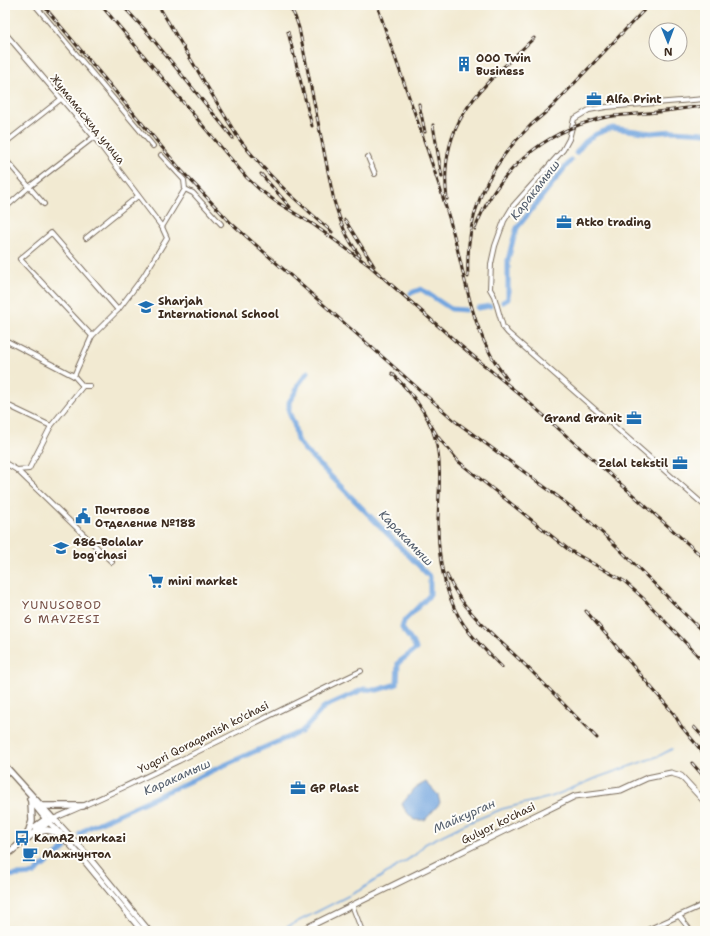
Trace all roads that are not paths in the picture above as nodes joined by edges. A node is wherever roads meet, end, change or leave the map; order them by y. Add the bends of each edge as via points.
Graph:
1 (35, 5) edge
2 (5, 34) edge
3 (61, 99) junction
4 (705, 99) edge
5 (94, 137) junction
6 (5, 143) edge
7 (153, 146) dead end
8 (161, 155) dead end
9 (368, 157) dead end
10 (5, 159) edge
11 (375, 174) dead end
12 (29, 187) junction
13 (185, 189) junction
14 (138, 196) junction
15 (44, 204) dead end
16 (5, 208) edge
17 (221, 224) dead end
18 (162, 227) junction
19 (86, 238) dead end
20 (118, 310) junction
21 (92, 336) junction
22 (5, 340) edge
23 (74, 376) junction
24 (82, 386) junction
25 (90, 386) dead end
26 (5, 404) edge
27 (50, 426) junction
28 (5, 463) edge
29 (17, 470) junction
30 (705, 506) edge
31 (112, 562) dead end
32 (362, 670) dead end
33 (5, 766) edge
34 (25, 789) junction
35 (30, 800) junction
36 (705, 802) edge
37 (40, 806) junction
38 (83, 806) junction
39 (49, 820) junction
40 (63, 833) junction
41 (29, 834) junction
42 (80, 850) junction
43 (5, 851) edge
44 (5, 856) edge
45 (705, 904) edge
46 (352, 905) junction
47 (678, 916) junction
48 (142, 931) edge
49 (149, 931) edge
50 (300, 931) edge
51 (362, 931) edge
52 (645, 931) edge
53 (691, 931) edge

1 - 7 street
2 - 3 street, Жумамасжид улица
3 - 5 street, Жумамасжид улица
3 - 6 street
4 - 30 street via 606,107 589,110 574,119 563,150 513,206 504,221 495,246 490,278 490,289 503,327 508,333
5 - 12 street
5 - 14 street, Жумамасжид улица
8 - 13 street via 184,180
9 - 11 street
10 - 12 street
12 - 15 street
12 - 16 street
13 - 17 street via 192,193
13 - 18 street
14 - 18 street, Жумамасжид улица
14 - 19 street
18 - 20 street, Жумамасжид улица via 167,239
20 - 21 street
20 - 21 street via 50,233 20,259
21 - 23 street
22 - 23 street
23 - 24 street
24 - 25 street
24 - 27 street
26 - 27 street
27 - 29 street via 29,469
28 - 29 street
29 - 31 street
32 - 38 street, Yuqori Qoraqamish ko'chasi
33 - 34 main road
34 - 35 main road
34 - 37 main road
35 - 39 main road
35 - 41 main road via 32,821
36 - 46 street, Gulyor ko'chasi via 681,776 671,774 647,778 621,790 575,796
37 - 38 main road
37 - 39 main road
38 - 39 street, Yuqori Qoraqamish ko'chasi
39 - 40 street
39 - 41 main road, Yuqori Qoraqamish ko'chasi
40 - 41 main road via 47,830
40 - 42 street
41 - 43 main road, Yuqori Qoraqamish ko'chasi
41 - 44 main road, Yuqori Qoraqamish ko'chasi
42 - 48 street
42 - 49 street
45 - 47 street
46 - 50 street, Gulyor ko'chasi
46 - 51 street
47 - 52 street
47 - 53 street

